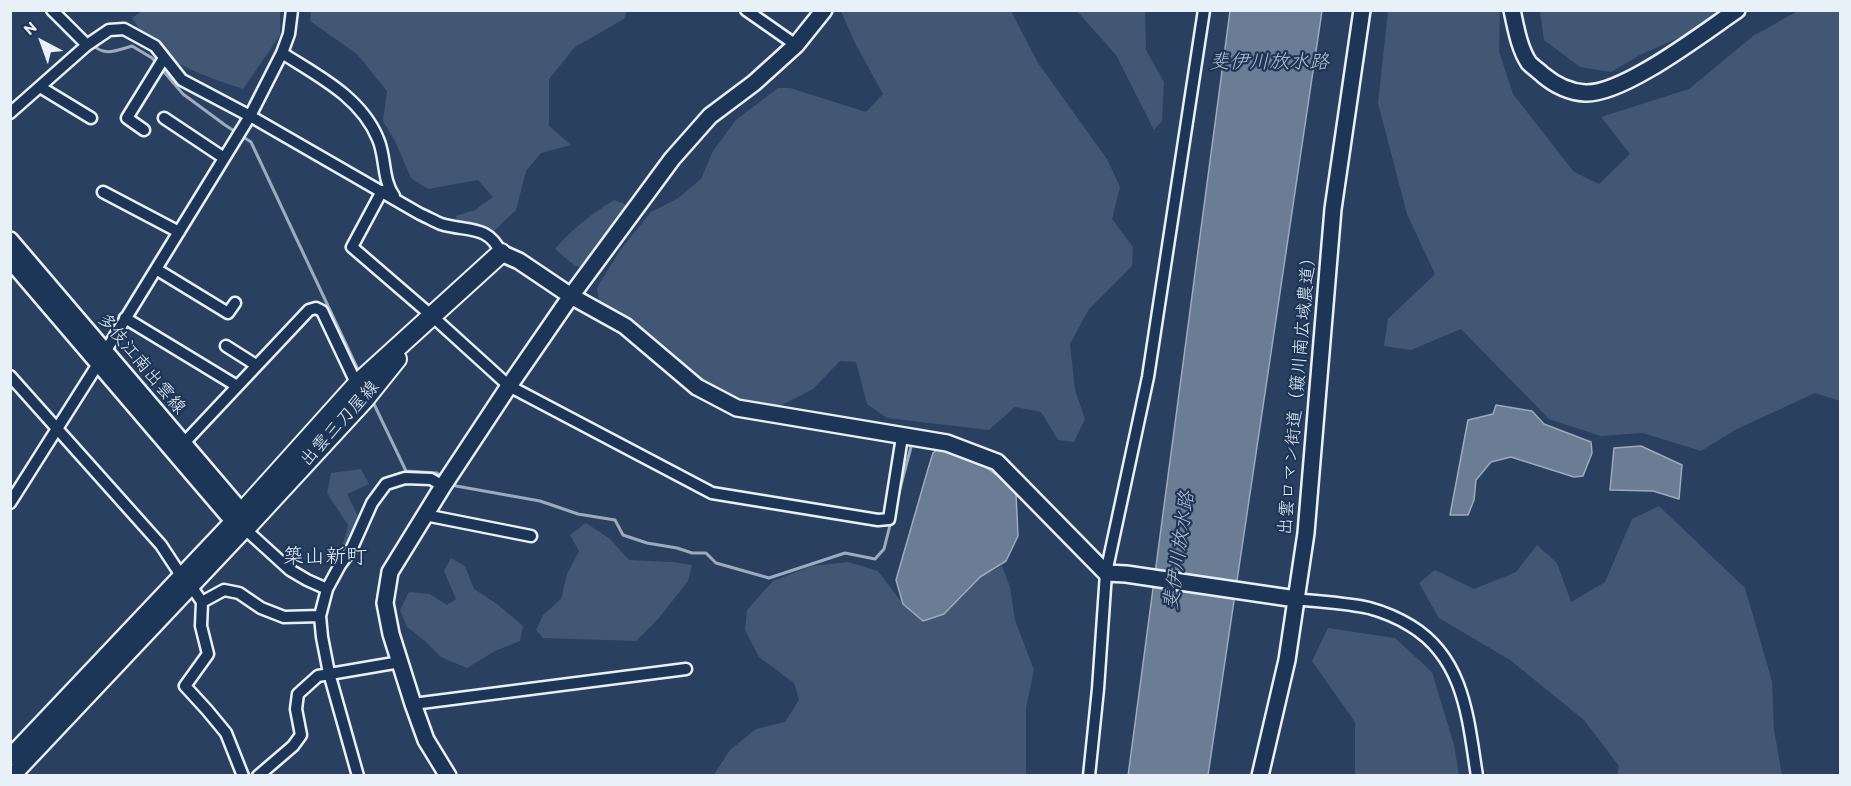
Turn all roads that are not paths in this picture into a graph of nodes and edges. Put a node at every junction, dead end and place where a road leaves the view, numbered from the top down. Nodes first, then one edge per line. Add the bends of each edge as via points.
1 (52, 10) edge
2 (292, 10) edge
3 (746, 10) edge
4 (824, 10) edge
5 (1204, 10) edge
6 (1362, 10) edge
7 (1512, 10) edge
8 (1737, 10) edge
9 (87, 45) junction
10 (796, 45) junction
11 (282, 53) junction
12 (165, 58) junction
13 (40, 87) junction
14 (10, 113) edge
15 (250, 116) junction
16 (91, 118) dead end
17 (164, 118) dead end
18 (144, 130) dead end
19 (224, 158) junction
20 (382, 191) junction
21 (103, 192) dead end
22 (396, 199) junction
23 (178, 232) junction
24 (10, 240) edge
25 (501, 253) junction
26 (10, 260) edge
27 (156, 268) junction
28 (571, 296) junction
29 (235, 303) dead end
30 (432, 316) junction
31 (126, 318) junction
32 (226, 346) dead end
33 (101, 358) junction
34 (256, 365) junction
35 (10, 376) edge
36 (237, 386) junction
37 (509, 386) junction
38 (361, 391) junction
39 (57, 428) junction
40 (903, 436) junction
41 (183, 444) junction
42 (443, 486) junction
43 (10, 502) edge
44 (425, 515) junction
45 (240, 521) junction
46 (531, 536) dead end
47 (1106, 573) junction
48 (187, 581) junction
49 (327, 589) junction
50 (1296, 599) junction
51 (202, 602) junction
52 (321, 616) junction
53 (400, 662) junction
54 (686, 669) dead end
55 (329, 673) junction
56 (412, 704) junction
57 (10, 757) edge
58 (354, 774) edge
59 (12, 776) edge
60 (243, 776) edge
61 (258, 776) edge
62 (448, 776) edge
63 (1089, 776) edge
64 (1260, 776) edge
65 (1477, 776) edge

1 - 9 street
2 - 11 street
3 - 10 street
4 - 10 street
5 - 47 street via 1148,377
6 - 50 street, 出雲ロマン街道（簸川南広域農道） via 1333,209 1306,533
7 - 8 street via 1530,64 1567,90 1586,93 1607,90 1640,75
9 - 12 street via 109,30 124,29 154,46
9 - 13 street
10 - 28 street via 710,116 672,159
11 - 15 street
11 - 22 street via 349,97 372,126 380,140 388,188
12 - 15 street via 182,80
12 - 18 street via 127,118
13 - 14 street
13 - 16 street
15 - 19 street
15 - 20 street
17 - 19 street
19 - 23 street
20 - 22 street
20 - 30 street via 352,247
21 - 23 street
22 - 25 street via 442,224 485,232
23 - 27 street
24 - 33 street, 多伎江南出雲線
25 - 28 street
25 - 30 main road, 出雲三刀屋線
26 - 33 street, 多伎江南出雲線
27 - 29 street via 228,313
27 - 31 street
28 - 37 street
28 - 40 street via 625,326 697,387 737,408
30 - 37 street
30 - 38 main road, 出雲三刀屋線
31 - 33 street
31 - 36 street
32 - 34 street
33 - 39 street
33 - 41 street, 多伎江南出雲線
33 - 45 street, 多伎江南出雲線
34 - 36 street
34 - 38 street via 309,310 316,308 322,311
35 - 39 street
36 - 41 street
37 - 40 street via 712,493 878,520 889,519
37 - 42 street
38 - 45 main road, 出雲三刀屋線
39 - 43 street
39 - 48 street
40 - 47 street via 947,443 997,462
41 - 45 street, 多伎江南出雲線
42 - 44 street
42 - 49 street via 431,479 405,478 386,484
44 - 46 street
44 - 53 street via 390,572 386,603
45 - 48 street
45 - 49 street via 290,570
47 - 50 street
47 - 63 street
48 - 51 street
48 - 57 street
48 - 59 street
49 - 52 street
50 - 64 street, 出雲ロマン街道（簸川南広域農道） via 1287,660
50 - 65 street via 1369,608 1423,633 1442,653 1466,705
51 - 52 street via 224,591 239,593 261,609 284,617
51 - 60 street via 201,626 208,654 185,686 226,733
52 - 55 street
53 - 55 street
53 - 56 street
54 - 56 street
55 - 58 street
55 - 61 street via 318,676 298,694 296,709 301,735
56 - 62 street via 426,740

